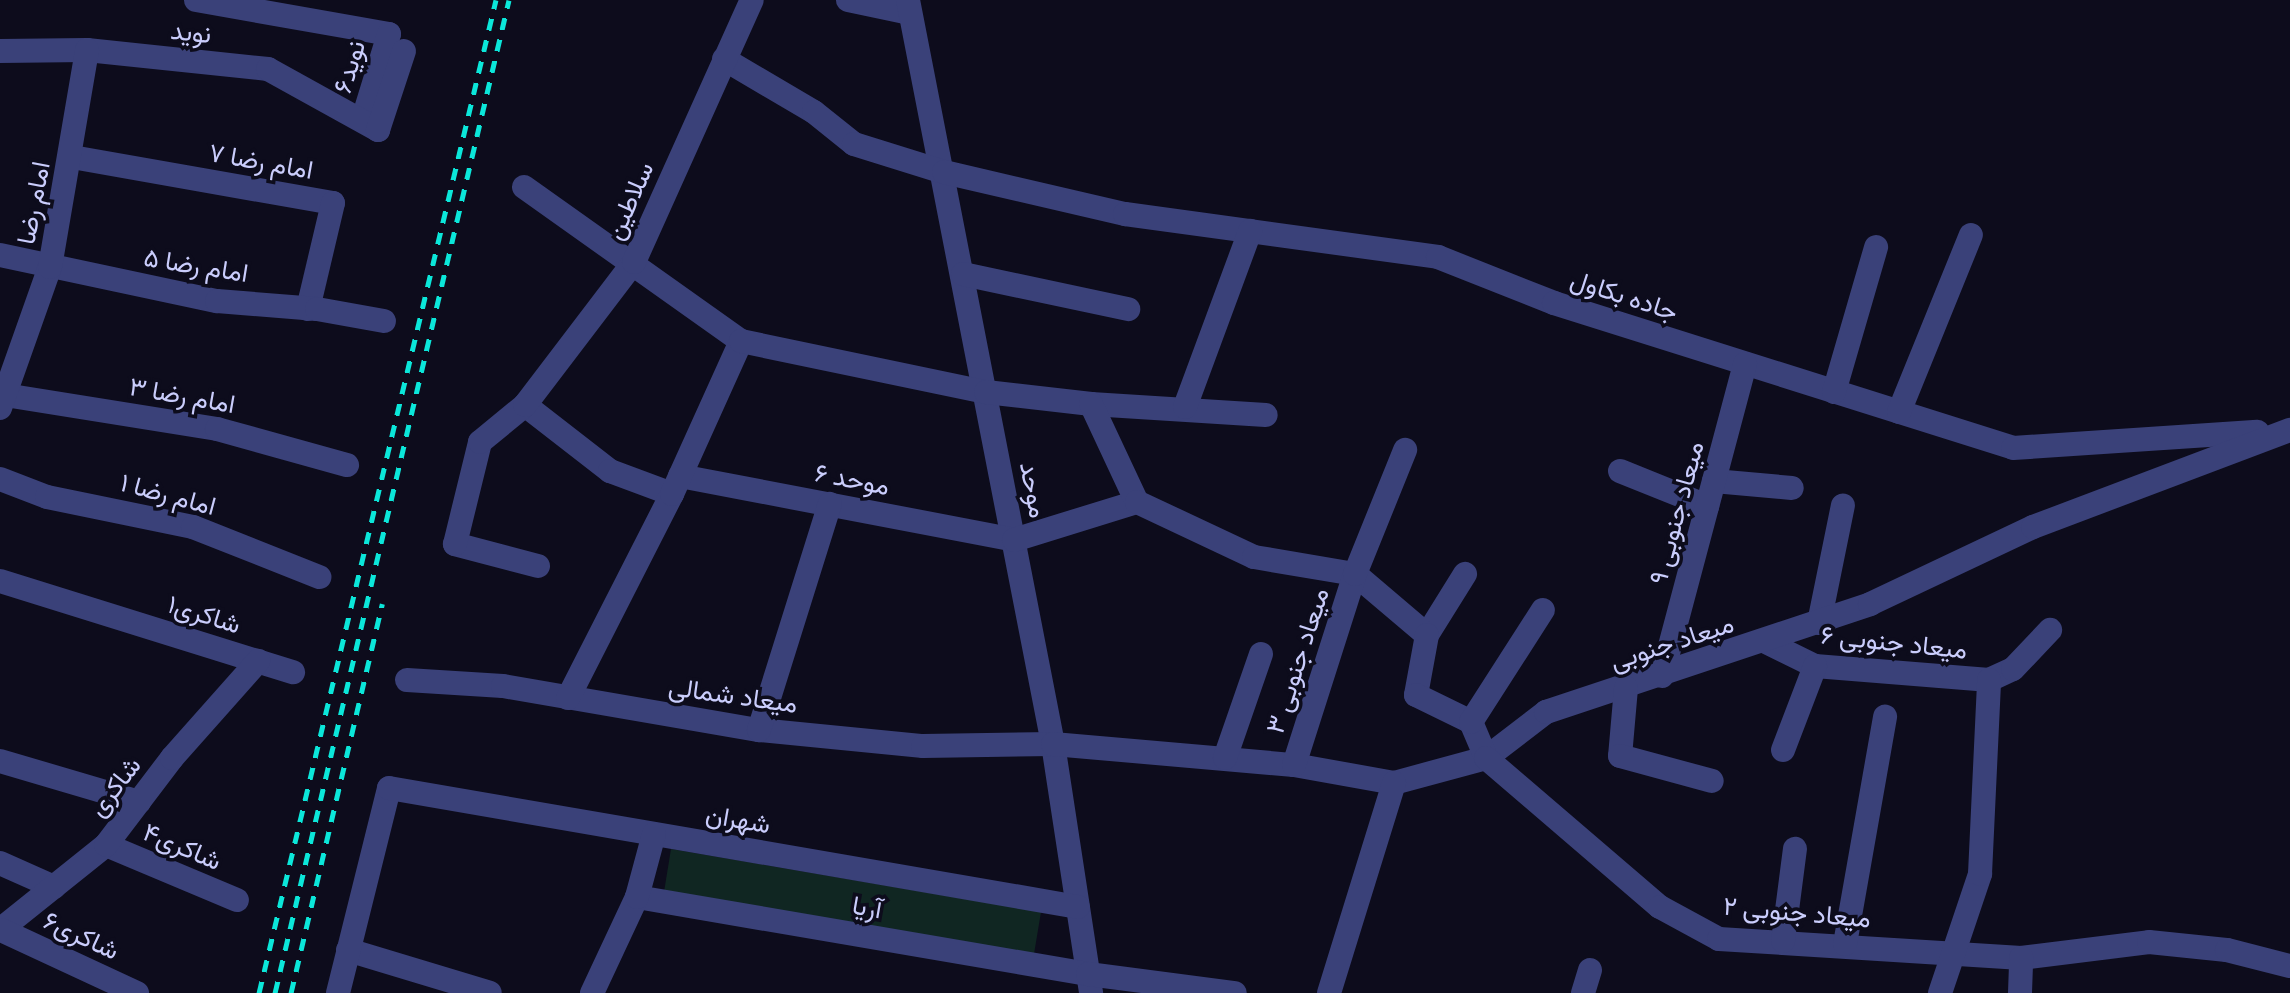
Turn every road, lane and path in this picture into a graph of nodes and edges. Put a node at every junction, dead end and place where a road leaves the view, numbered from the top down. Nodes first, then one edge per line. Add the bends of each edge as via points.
1 (196, 0) edge
2 (752, 0) edge
3 (848, 0) edge
4 (250, 3) edge
5 (909, 6) edge
6 (318, 10) edge
7 (87, 50) junction
8 (0, 51) edge
9 (404, 51) dead end
10 (724, 59) junction
11 (363, 119) junction
12 (72, 157) junction
13 (944, 172) junction
14 (524, 187) dead end
15 (1250, 231) junction
16 (1971, 235) dead end
17 (1876, 247) dead end
18 (0, 255) edge
19 (634, 262) junction
20 (50, 267) junction
21 (963, 274) junction
22 (308, 309) junction
23 (1128, 309) dead end
24 (384, 321) dead end
25 (741, 341) junction
26 (1745, 364) junction
27 (986, 392) junction
28 (1834, 392) junction
29 (2, 402) edge
30 (1091, 404) junction
31 (525, 405) junction
32 (1185, 407) junction
33 (1899, 412) junction
34 (1266, 415) dead end
35 (2289, 430) edge
36 (1405, 450) dead end
37 (347, 465) dead end
38 (1620, 471) dead end
39 (0, 479) edge
40 (1714, 481) junction
41 (676, 485) junction
42 (1792, 488) dead end
43 (1137, 502) junction
44 (830, 504) junction
45 (1843, 505) dead end
46 (1707, 506) junction
47 (1014, 540) junction
48 (538, 566) dead end
49 (1355, 574) junction
50 (1465, 574) dead end
51 (319, 577) dead end
52 (0, 581) edge
53 (1543, 610) dead end
54 (1819, 623) junction
55 (2050, 630) dead end
56 (1427, 635) junction
57 (1766, 642) junction
58 (1261, 654) dead end
59 (258, 661) junction
60 (1815, 666) junction
61 (293, 672) dead end
62 (1662, 676) junction
63 (407, 680) dead end
64 (1989, 680) junction
65 (1626, 688) junction
66 (568, 698) junction
67 (1885, 716) dead end
68 (1471, 722) junction
69 (759, 730) junction
70 (1053, 744) junction
71 (1783, 750) dead end
72 (1225, 758) junction
73 (1486, 758) junction
74 (0, 761) edge
75 (1294, 765) junction
76 (1712, 781) dead end
77 (1394, 783) junction
78 (139, 802) junction
79 (654, 834) junction
80 (106, 845) junction
81 (1795, 849) dead end
82 (0, 863) edge
83 (54, 887) junction
84 (637, 897) junction
85 (237, 900) dead end
86 (1078, 907) junction
87 (0, 930) edge
88 (1783, 941) junction
89 (1845, 944) junction
90 (348, 950) junction
91 (1949, 956) junction
92 (2021, 958) junction
93 (2290, 966) edge
94 (1090, 983) edge
95 (137, 993) edge
96 (338, 993) edge
97 (490, 993) edge
98 (592, 993) edge
99 (1235, 993) edge
100 (1329, 993) edge
101 (1940, 993) edge
102 (2020, 993) edge

1 - 4 street, نوید۶
2 - 10 street, سلاطین
3 - 5 street
4 - 6 street, نوید۶
5 - 13 street, موحد
6 - 11 street, نوید۶ via 389,34
7 - 8 street, نوید
7 - 11 street, نوید via 268,69
7 - 12 street, امام رضا
9 - 11 street via 378,130
10 - 13 street, جاده بکاول via 814,112 854,144
10 - 19 street, سلاطین
12 - 20 street, امام رضا
12 - 22 street, امام رضا ۷ via 333,203
13 - 15 street, جاده بکاول via 1125,214
13 - 21 street, موحد
14 - 19 street
15 - 26 street, جاده بکاول via 1438,257 1554,303
15 - 32 street
16 - 33 street
17 - 28 street
18 - 20 street, امام رضا ۵
19 - 25 street
19 - 31 street, سلاطین
20 - 22 street, امام رضا ۵ via 217,301
20 - 29 street, امام رضا
21 - 23 street
21 - 27 street, موحد
22 - 24 street, امام رضا ۵
25 - 27 street
25 - 41 street
26 - 28 street, جاده بکاول
26 - 40 street, میعاد جنوبی ۹
27 - 30 street
27 - 47 street, موحد
28 - 33 street, جاده بکاول
29 - 37 street, امام رضا ۳ via 217,429
30 - 32 street
30 - 43 street
31 - 41 street, موحد ۶ via 610,471
31 - 48 street, سلاطین via 480,442 455,544
32 - 34 street
33 - 35 street, جاده بکاول via 2013,448
35 - 54 street, میعاد جنوبی via 2033,527
36 - 49 street, میعاد جنوبی ۳
38 - 46 street
39 - 51 street, امام رضا ۱ via 47,497 193,527
40 - 42 street
40 - 46 street, میعاد جنوبی ۹
41 - 44 street, موحد ۶
41 - 66 street
43 - 47 street
43 - 49 street via 1254,557
44 - 47 street, موحد ۶
44 - 69 street
45 - 54 street
46 - 62 street, میعاد جنوبی ۹
47 - 70 street, موحد
49 - 56 street
49 - 75 street, میعاد جنوبی ۳
50 - 56 street
52 - 59 street, شاکری۱
53 - 68 street
54 - 57 street, میعاد جنوبی
55 - 64 street, میعاد جنوبی ۶ via 2013,669
56 - 68 street via 1416,695
57 - 60 street, میعاد جنوبی ۶
57 - 62 street, میعاد جنوبی
58 - 72 street
59 - 61 street, شاکری۱
59 - 78 street, شاکری
60 - 64 street, میعاد جنوبی ۶
60 - 71 street
62 - 65 street, میعاد جنوبی
63 - 66 street, میعاد شمالی via 453,679
64 - 91 street via 1980,874
65 - 73 street, میعاد جنوبی via 1546,712
65 - 76 street via 1620,756
66 - 69 street, میعاد شمالی
67 - 89 street
68 - 73 street
69 - 70 street, میعاد شمالی via 923,746
70 - 72 street, میعاد جنوبی
70 - 86 street, موحد
72 - 75 street, میعاد جنوبی
73 - 77 street, میعاد جنوبی
73 - 88 street, میعاد جنوبی ۲ via 1660,907 1719,939
74 - 78 street
75 - 77 street, میعاد جنوبی
77 - 100 street
78 - 80 street, شاکری
79 - 84 street
79 - 86 street, شهران
79 - 90 street, شهران via 389,788
80 - 83 street, شاکری
80 - 85 street, شاکری۴
81 - 88 street
82 - 83 street
83 - 87 street, شاکری
84 - 94 street, آریا
84 - 98 street
86 - 94 street, موحد
87 - 95 street, شاکری۶
88 - 89 street, میعاد جنوبی ۲
89 - 91 street, میعاد جنوبی ۲
90 - 96 street
90 - 97 street
91 - 92 street, میعاد جنوبی ۲
91 - 101 street
92 - 93 street, میعاد جنوبی ۲ via 2149,942 2227,950
92 - 102 street
94 - 99 street, آریا

